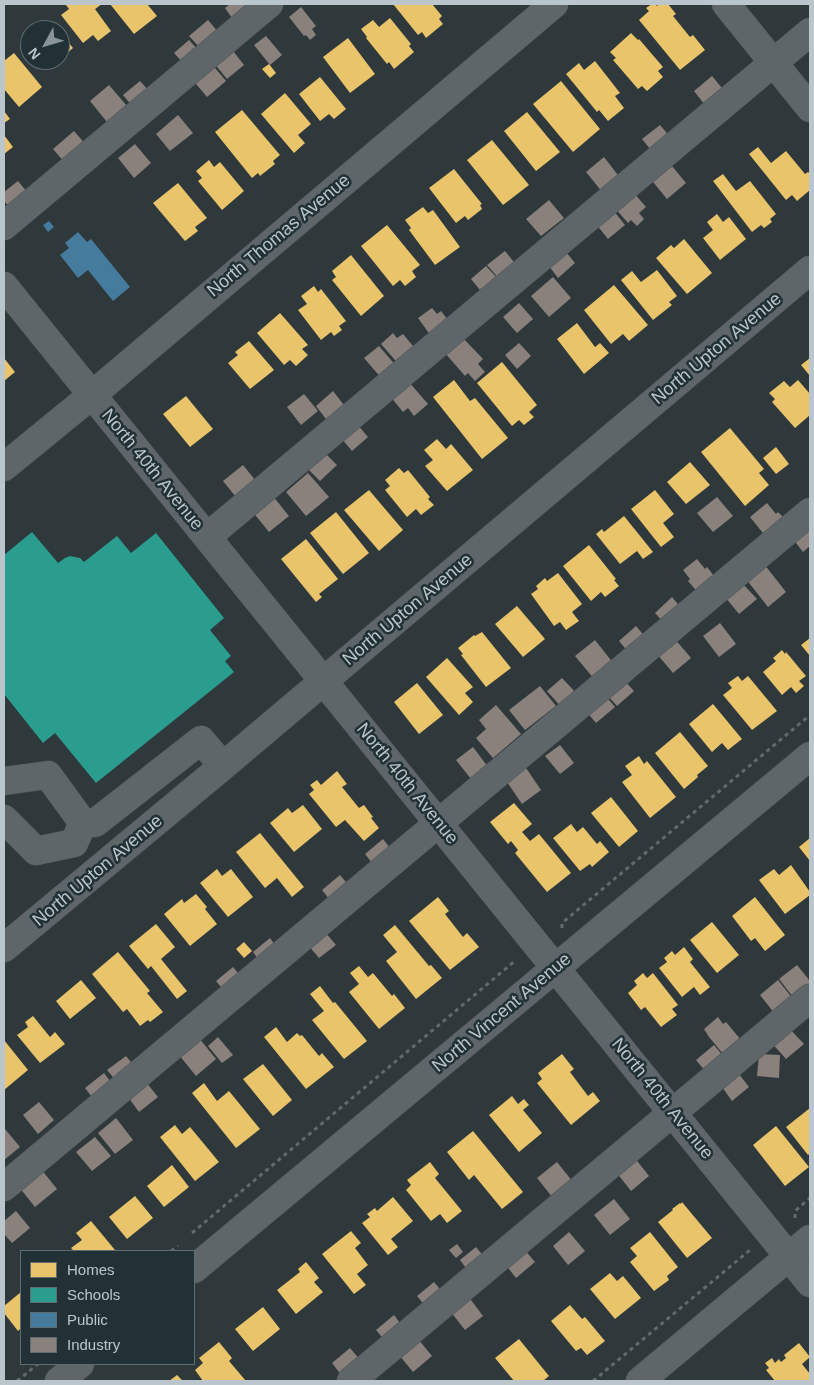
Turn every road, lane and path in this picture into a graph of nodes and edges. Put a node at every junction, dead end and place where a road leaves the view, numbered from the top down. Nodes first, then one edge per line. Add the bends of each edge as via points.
1 (269, 4) edge
2 (554, 4) edge
3 (726, 4) edge
4 (810, 32) edge
5 (773, 63) junction
6 (810, 108) edge
7 (4, 226) edge
8 (810, 270) edge
9 (4, 286) edge
10 (92, 395) junction
11 (4, 467) edge
12 (810, 512) edge
13 (207, 537) junction
14 (324, 681) junction
15 (810, 715) edge
16 (810, 756) edge
17 (223, 766) junction
18 (4, 781) edge
19 (4, 819) edge
20 (439, 823) junction
21 (78, 833) junction
22 (97, 872) junction
23 (562, 930) dead end
24 (4, 948) edge
25 (524, 959) dead end
26 (556, 968) junction
27 (810, 998) edge
28 (673, 1113) junction
29 (4, 1187) edge
30 (810, 1198) edge
31 (802, 1229) edge
32 (186, 1239) dead end
33 (179, 1245) dead end
34 (172, 1250) edge
35 (755, 1250) dead end
36 (789, 1257) junction
37 (195, 1268) edge
38 (810, 1283) edge
39 (37, 1365) edge
40 (79, 1365) edge
41 (17, 1381) edge
42 (59, 1381) edge
43 (351, 1381) edge
44 (593, 1381) edge
45 (640, 1381) edge

1 - 7 street
2 - 10 street, North Thomas Avenue
3 - 5 street
4 - 5 street
5 - 6 street
5 - 13 street
8 - 14 street, North Upton Avenue
9 - 10 street, North 40th Avenue
10 - 11 street, North Thomas Avenue
10 - 13 street, North 40th Avenue
12 - 20 street
13 - 14 street, North 40th Avenue
14 - 17 street, North Upton Avenue
14 - 20 street, North 40th Avenue
15 - 23 path via 562,923
16 - 26 street, North Vincent Avenue
17 - 21 street via 200,740
17 - 22 street, North Upton Avenue
18 - 21 street via 48,775
19 - 21 street via 36,851
20 - 26 street, North 40th Avenue
20 - 29 street
21 - 22 street
22 - 24 street, North Upton Avenue
25 - 32 path via 517,960
26 - 28 street, North 40th Avenue
26 - 37 street, North Vincent Avenue
27 - 28 street
28 - 36 street, North 40th Avenue
28 - 43 street
30 - 31 path via 795,1210
31 - 36 street
33 - 34 path
35 - 44 path via 752,1249
36 - 38 street, North 40th Avenue
36 - 45 street
39 - 41 path
40 - 42 street

